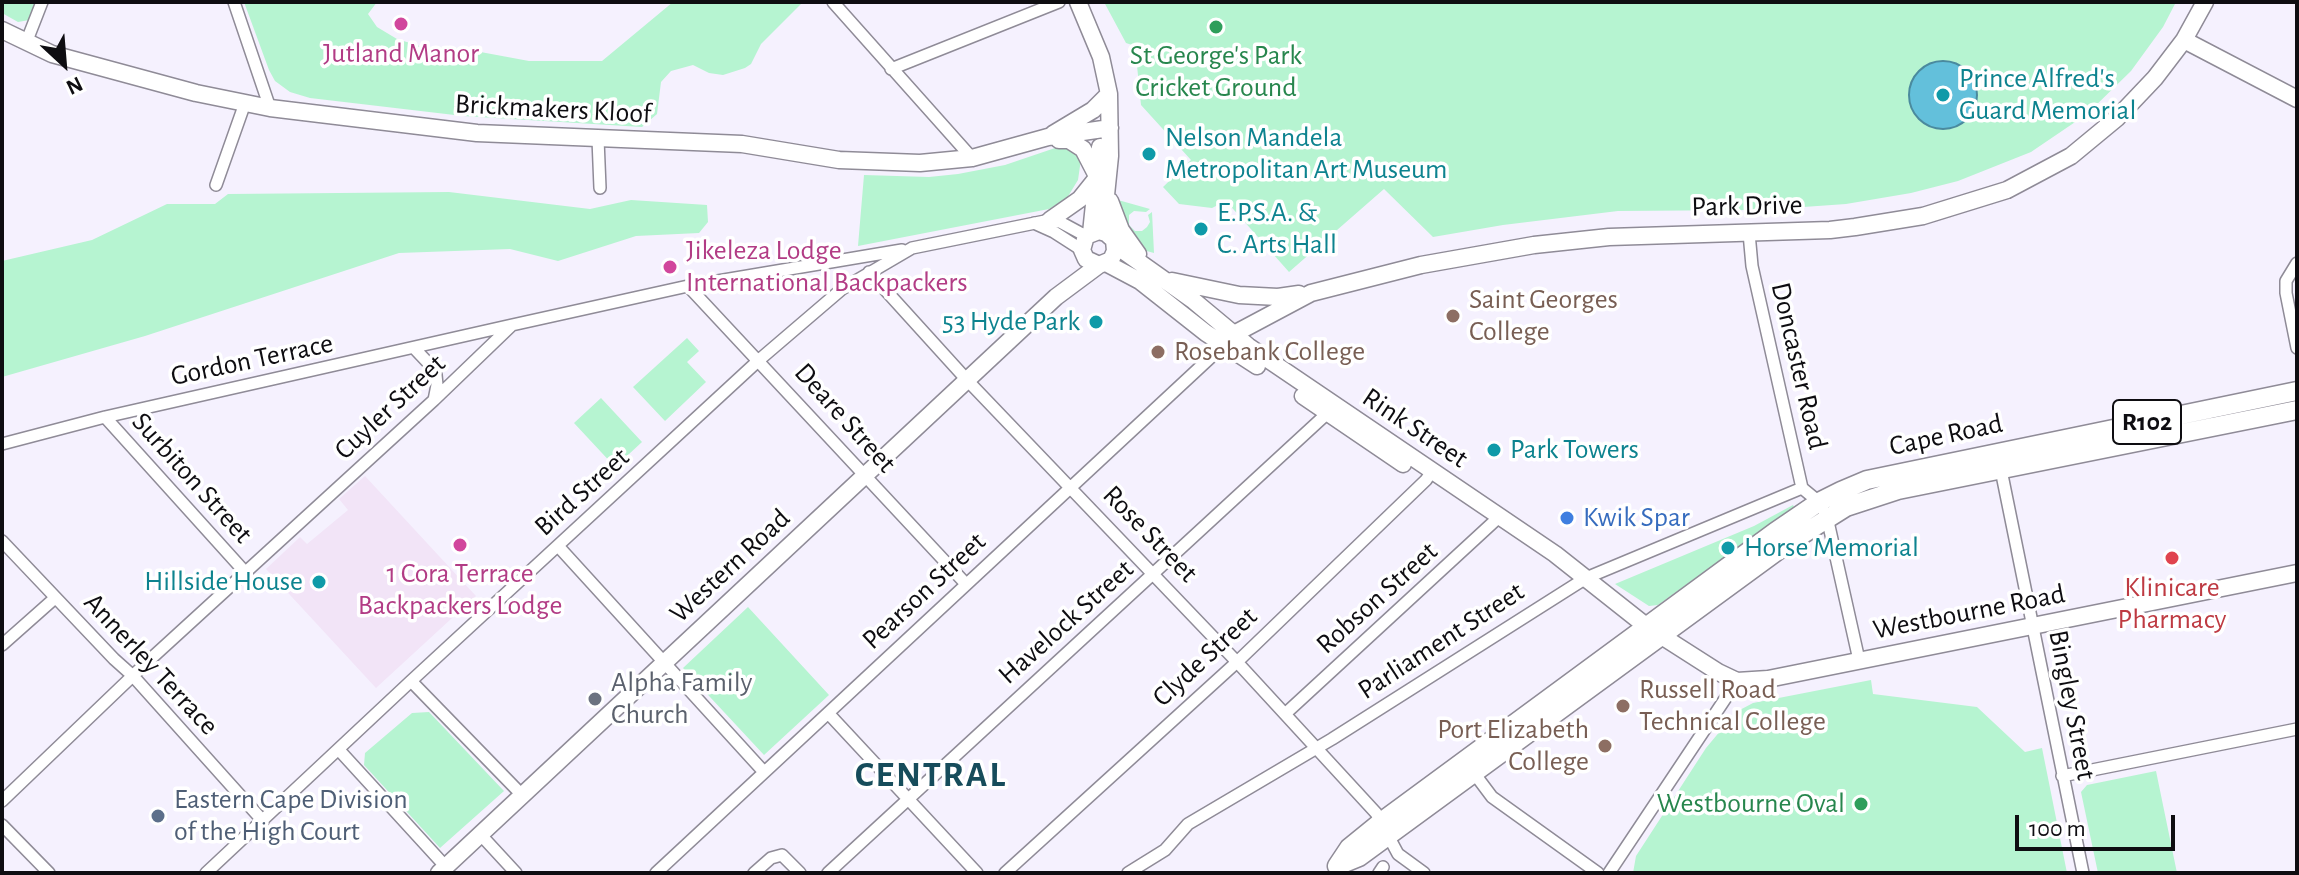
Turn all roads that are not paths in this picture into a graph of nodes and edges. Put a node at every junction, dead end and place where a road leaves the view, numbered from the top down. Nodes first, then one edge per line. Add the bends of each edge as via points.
1 (42, 2) edge
2 (234, 2) edge
3 (833, 2) edge
4 (1059, 2) edge
5 (1078, 2) edge
6 (2205, 2) edge
7 (2, 30) edge
8 (2184, 40) junction
9 (26, 43) junction
10 (891, 69) junction
11 (1109, 94) junction
12 (2297, 99) edge
13 (245, 103) junction
14 (270, 108) junction
15 (1106, 124) junction
16 (1048, 137) junction
17 (598, 139) junction
18 (1030, 142) junction
19 (972, 158) junction
20 (1100, 181) junction
21 (216, 185) dead end
22 (600, 188) dead end
23 (1042, 222) junction
24 (1749, 233) junction
25 (912, 248) junction
26 (1096, 248) junction
27 (2297, 263) edge
28 (869, 272) junction
29 (1161, 276) junction
30 (1140, 281) junction
31 (1078, 282) junction
32 (688, 286) junction
33 (1311, 293) junction
34 (1056, 297) junction
35 (512, 325) junction
36 (1230, 339) junction
37 (2297, 348) edge
38 (415, 349) junction
39 (759, 360) junction
40 (967, 380) junction
41 (2297, 391) edge
42 (434, 400) junction
43 (1332, 410) junction
44 (2297, 410) edge
45 (105, 417) junction
46 (2, 444) edge
47 (1999, 461) junction
48 (1429, 475) junction
49 (865, 476) junction
50 (1072, 487) junction
51 (1802, 488) junction
52 (1823, 510) junction
53 (1496, 521) junction
54 (2, 541) edge
55 (558, 546) junction
56 (244, 571) junction
57 (2297, 573) edge
58 (1154, 574) junction
59 (1586, 578) junction
60 (966, 584) junction
61 (55, 598) junction
62 (2031, 626) junction
63 (1654, 631) junction
64 (2, 645) edge
65 (1859, 660) junction
66 (1237, 662) junction
67 (663, 664) junction
68 (133, 676) junction
69 (411, 681) junction
70 (1737, 681) junction
71 (828, 713) junction
72 (1285, 714) junction
73 (2297, 729) edge
74 (1315, 748) junction
75 (339, 750) junction
76 (764, 772) junction
77 (1474, 773) junction
78 (2062, 776) junction
79 (522, 795) junction
80 (909, 797) junction
81 (2, 801) edge
82 (263, 821) junction
83 (2, 825) edge
84 (1385, 829) junction
85 (480, 834) junction
86 (442, 870) edge
87 (1332, 870) edge
88 (49, 873) edge
89 (206, 873) edge
90 (516, 873) edge
91 (656, 873) edge
92 (754, 873) edge
93 (800, 873) edge
94 (828, 873) edge
95 (977, 873) edge
96 (1005, 873) edge
97 (1128, 873) edge
98 (1424, 873) edge
99 (1598, 873) edge
100 (1609, 873) edge
101 (2083, 873) edge

1 - 9 street
2 - 14 street
3 - 10 street
4 - 10 street
5 - 11 street via 1101,57
6 - 8 street, Park Drive
7 - 9 street, Brickmakers Kloof
8 - 12 street
8 - 24 street, Park Drive via 2117,118 2071,156 2027,182 1962,206 1888,223
9 - 13 street, Brickmakers Kloof via 87,64
10 - 19 street
11 - 15 street
11 - 16 street
13 - 14 street, Brickmakers Kloof
13 - 21 street
14 - 17 street, Brickmakers Kloof via 477,133
15 - 16 street, Brickmakers Kloof
15 - 20 street
16 - 18 street, Brickmakers Kloof
17 - 19 street, Brickmakers Kloof via 742,144 890,163
17 - 22 street
18 - 19 street, Brickmakers Kloof
18 - 20 street via 1076,143
20 - 23 street
20 - 26 street
20 - 29 street via 1129,243
23 - 25 street, Bird Street
23 - 26 street via 1060,222
24 - 33 street, Park Drive via 1534,245 1421,265
24 - 51 street, Doncaster Road
25 - 28 street, Bird Street
25 - 32 street
26 - 29 street, Rink Street
26 - 30 street, Rink Street
26 - 31 street, Western Road
26 - 34 street, Western Road
27 - 37 street via 2286,281
28 - 39 street, Bird Street
28 - 40 street, Rose Street
29 - 33 street via 1239,295
29 - 36 street, Rink Street
30 - 31 street via 1105,276
30 - 36 street, Rink Street via 1206,333
31 - 34 street, Western Road
32 - 35 street
32 - 39 street, Deare Street
33 - 36 street, Park Drive
34 - 40 street, Western Road
35 - 38 street, Gordon Terrace
35 - 42 street, Cuyler Street
36 - 43 street, Rink Street
36 - 50 street, Pearson Street
38 - 42 street via 436,375
38 - 45 street, Gordon Terrace
39 - 49 street, Deare Street
39 - 55 street, Bird Street
40 - 49 street, Western Road
40 - 50 street, Rose Street
41 - 47 main road, Cape Road / R102
42 - 56 street, Cuyler Street
43 - 48 street, Rink Street
43 - 58 street, Havelock Street
44 - 47 main road, Cape Road / R102
45 - 46 street, Gordon Terrace
45 - 56 street, Surbiton Street
47 - 52 main road, Cape Road / R102 via 1867,480
47 - 62 street, Bingley Street
48 - 53 street, Rink Street
48 - 66 street, Clyde Street
49 - 60 street, Deare Street
49 - 67 street, Western Road
50 - 58 street, Rose Street
50 - 60 street, Pearson Street
51 - 52 street, Doncaster Road
51 - 59 street, Parliament Street
52 - 63 main road, Cape Road / R102
52 - 65 street
53 - 59 street, Rink Street
53 - 72 street, Robson Street
54 - 61 street, Annerley Terrace
55 - 67 street
55 - 69 street, Bird Street
56 - 68 street, Cuyler Street
57 - 62 street, Westbourne Road
58 - 66 street, Rose Street
58 - 80 street, Havelock Street
59 - 63 street, Rink Street
59 - 74 street, Parliament Street
60 - 71 street, Pearson Street
61 - 64 street
61 - 68 street, Annerley Terrace
62 - 65 street, Westbourne Road
62 - 78 street, Bingley Street
63 - 70 street
63 - 77 main road, R102
63 - 84 main road, R102
65 - 70 street, Westbourne Road
66 - 72 street, Rose Street
66 - 96 street, Clyde Street
67 - 76 street
67 - 79 street, Western Road
68 - 81 street, Cuyler Street
68 - 82 street, Annerley Terrace
69 - 75 street, Bird Street
69 - 79 street
70 - 100 street
71 - 76 street, Pearson Street
71 - 80 street
72 - 74 street, Rose Street
73 - 78 street
74 - 84 street, Rose Street
74 - 97 street, Parliament Street via 1188,824 1165,850
75 - 82 street, Bird Street
75 - 86 street
76 - 91 street, Pearson Street
77 - 84 main road, R102
77 - 99 street via 1492,797
78 - 101 street, Bingley Street
79 - 85 street, Western Road
80 - 94 street, Havelock Street
80 - 95 street
82 - 89 street, Bird Street
83 - 88 street
84 - 87 main road, R102 via 1359,857
84 - 98 street, Rose Street via 1400,857
85 - 86 street, Western Road
85 - 90 street
92 - 93 street via 782,855

